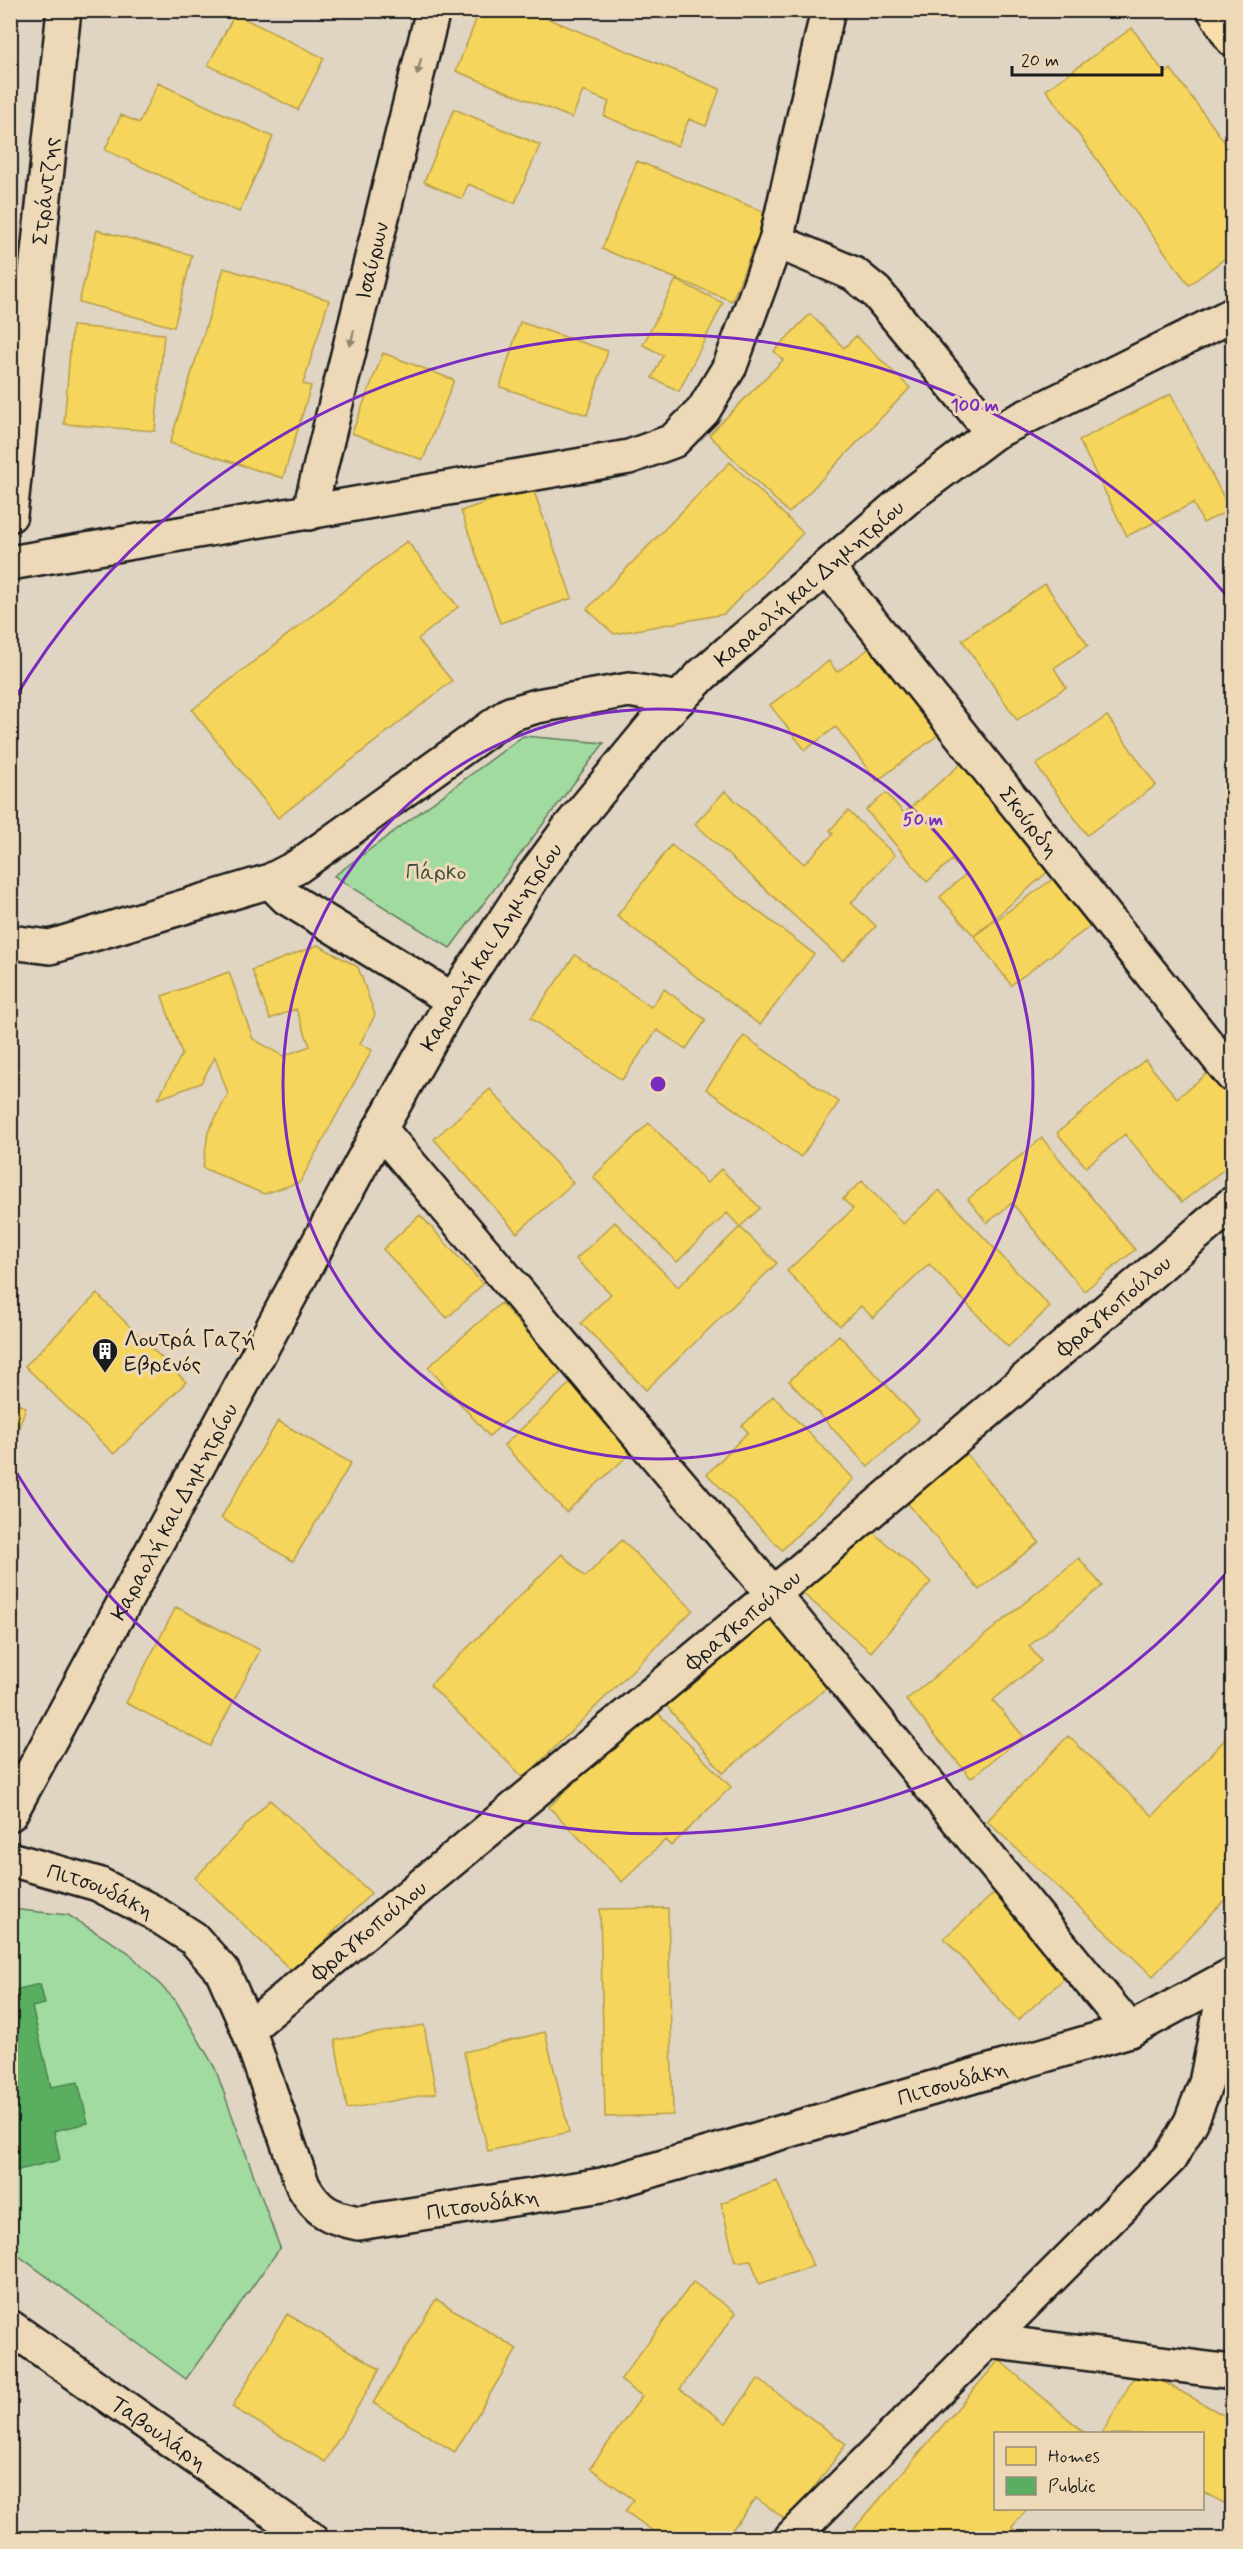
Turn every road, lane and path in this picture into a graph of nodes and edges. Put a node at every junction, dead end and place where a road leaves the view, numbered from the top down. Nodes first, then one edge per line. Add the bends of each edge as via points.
1 (64, 10) edge
2 (433, 10) edge
3 (828, 10) edge
4 (1214, 10) edge
5 (1233, 39) edge
6 (776, 241) junction
7 (1233, 315) edge
8 (993, 433) junction
9 (309, 513) junction
10 (10, 515) edge
11 (10, 563) edge
12 (828, 568) junction
13 (679, 699) junction
14 (270, 881) junction
15 (10, 942) edge
16 (453, 1000) junction
17 (1233, 1075) edge
18 (380, 1129) junction
19 (1233, 1204) edge
20 (773, 1594) junction
21 (10, 1814) edge
22 (10, 1859) edge
23 (1230, 1976) edge
24 (248, 2029) junction
25 (1130, 2030) junction
26 (10, 2327) edge
27 (988, 2340) junction
28 (1233, 2372) edge
29 (310, 2538) edge
30 (791, 2538) edge

1 - 10 street, Στράντζης
2 -> 9 street, Ισαύρων
3 - 6 street
4 - 5 highway
6 - 8 street via 854,274 876,292
6 - 9 street via 730,366 703,411 673,441 629,457
7 - 8 street, Καραολή και Δημητρίου
8 - 12 street, Καραολή και Δημητρίου via 908,497
9 - 11 street
12 - 13 street, Καραολή και Δημητρίου
12 - 17 street, Σκούρδη
13 - 14 street via 629,690 510,714 297,867
13 - 16 street, Καραολή και Δημητρίου via 563,836
14 - 15 street via 50,947
14 - 16 street via 287,898
16 - 18 street, Καραολή και Δημητρίου
18 - 20 street
18 - 21 street, Καραολή και Δημητρίου
19 - 20 street, Φραγκοπούλου
20 - 24 street, Φραγκοπούλου
20 - 25 street
22 - 24 street, Πιτσουδάκη via 98,1884 193,1938 223,1972
23 - 25 street, Πιτσουδάκη
23 - 27 street via 1206,2083 1191,2122 1170,2158
24 - 25 street, Πιτσουδάκη via 303,2186 322,2212 358,2223 602,2185
26 - 29 street, Ταβουλάρη
27 - 28 street
27 - 30 street

